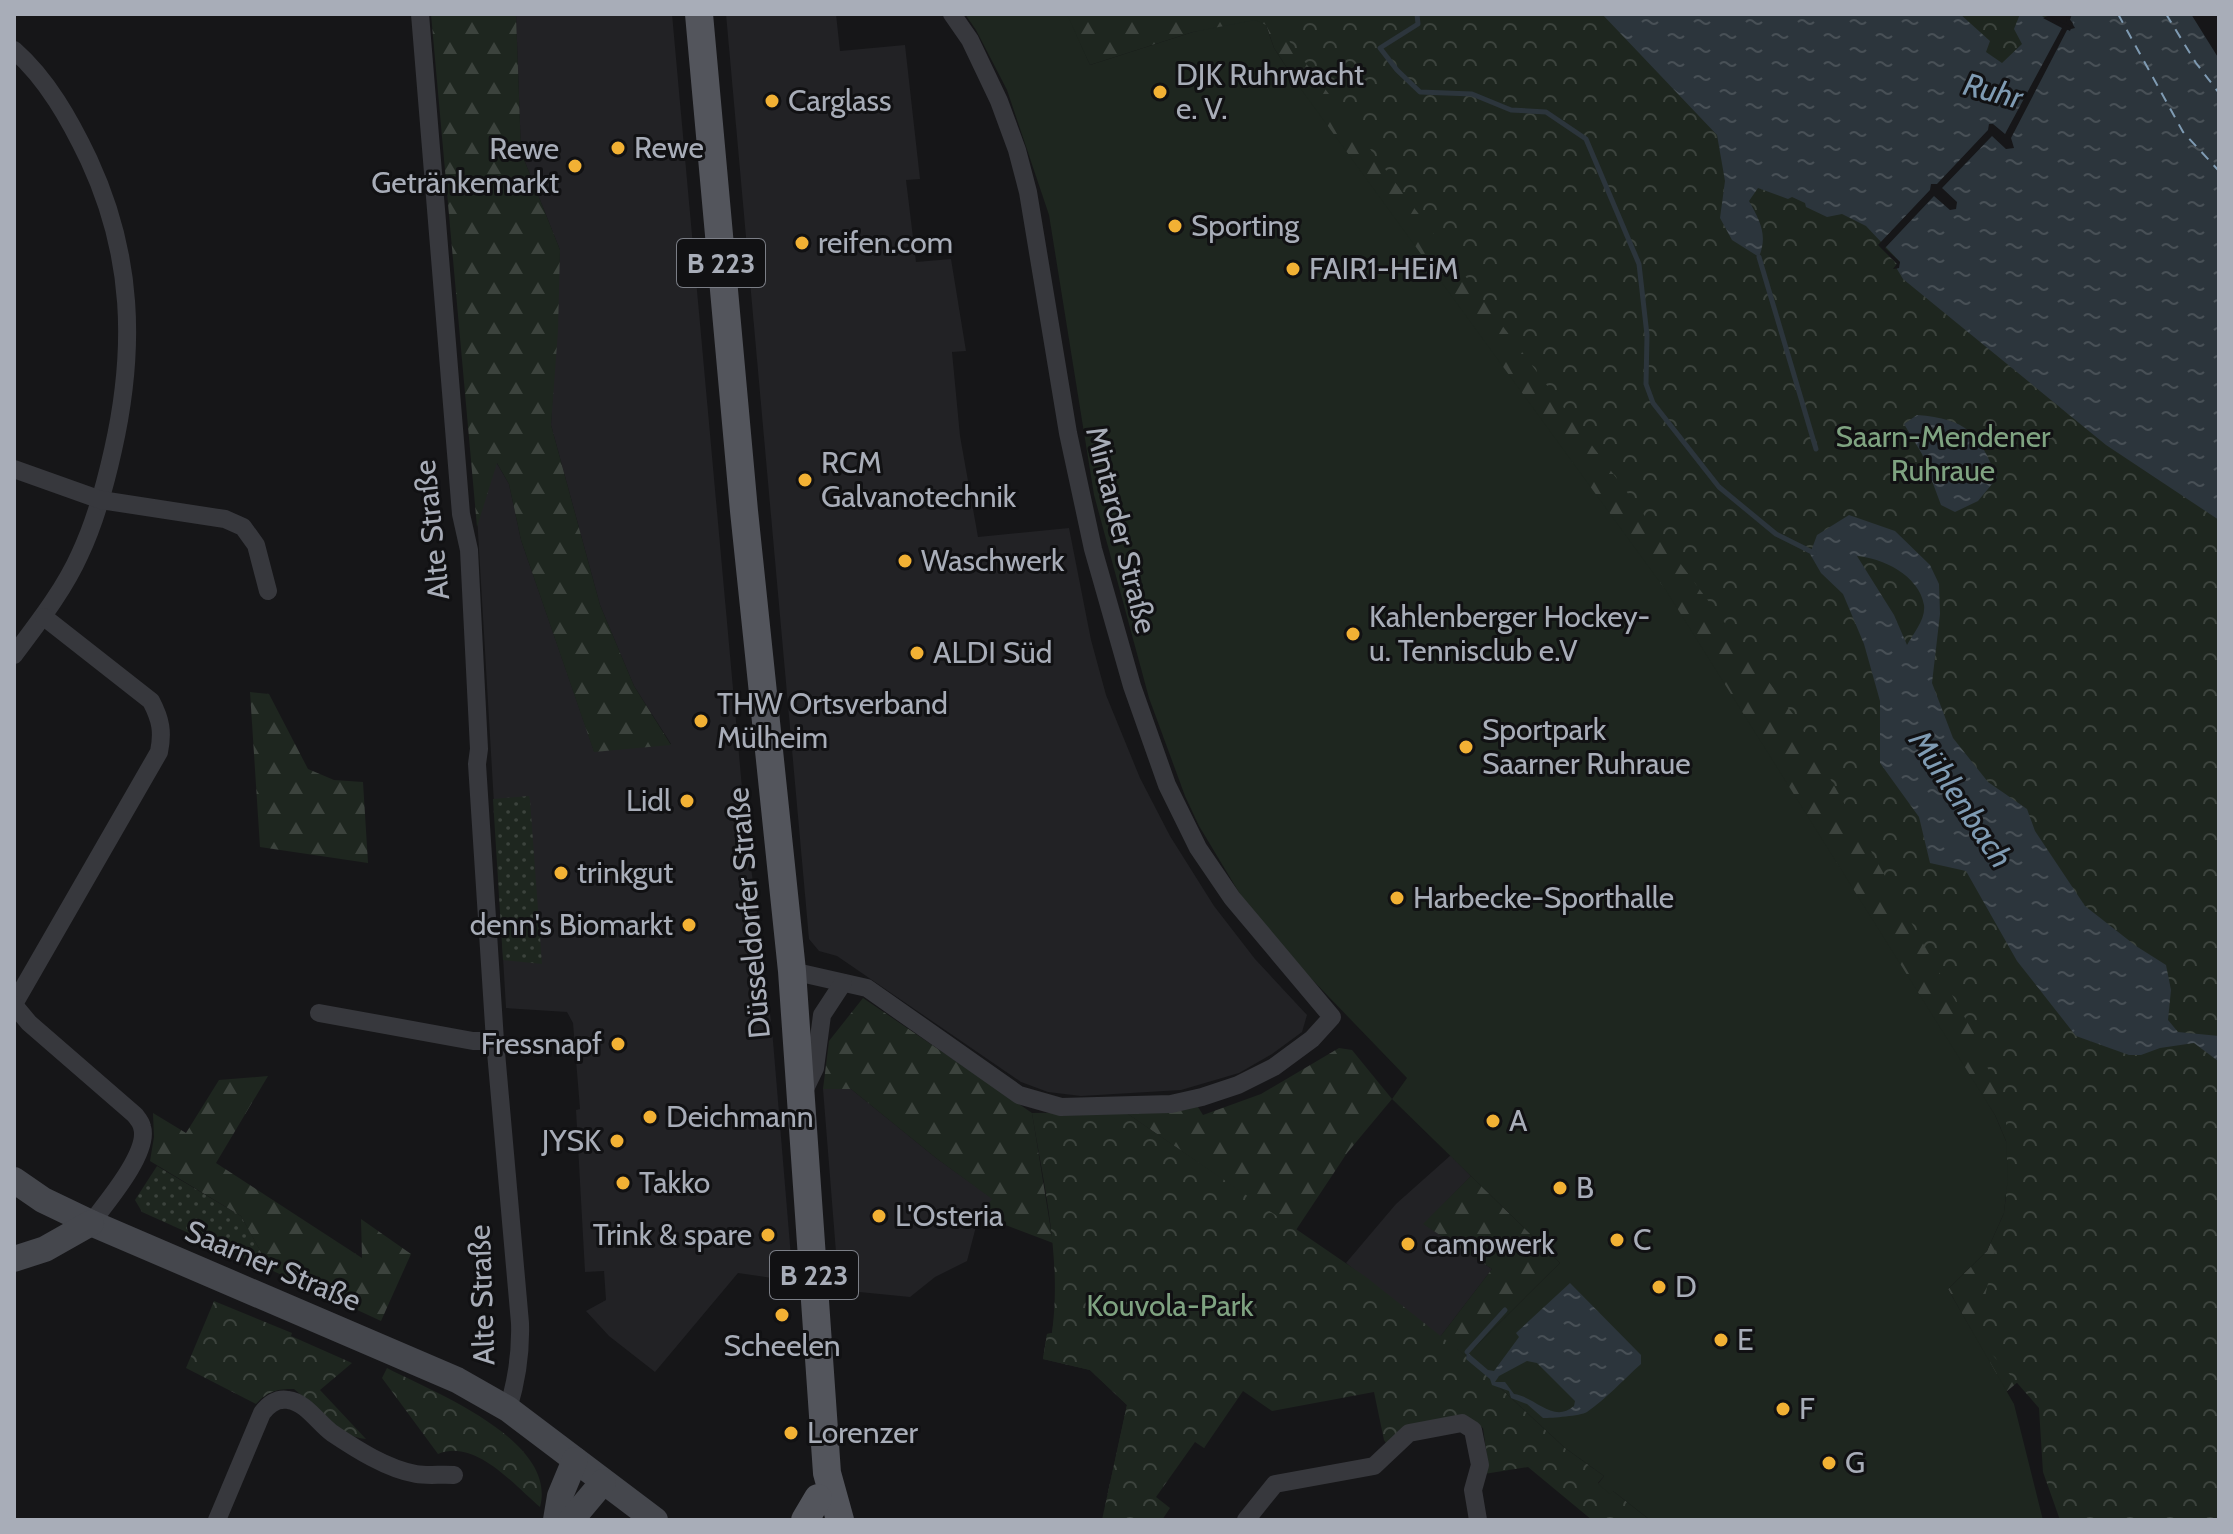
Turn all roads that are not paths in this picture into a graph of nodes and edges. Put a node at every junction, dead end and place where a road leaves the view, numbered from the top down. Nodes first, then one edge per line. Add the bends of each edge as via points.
1 (420, 14) edge
2 (699, 14) edge
3 (952, 14) edge
4 (14, 50) edge
5 (14, 469) edge
6 (101, 500) junction
7 (268, 591) dead end
8 (44, 617) junction
9 (14, 655) edge
10 (792, 971) junction
11 (843, 983) junction
12 (14, 1005) edge
13 (319, 1013) dead end
14 (495, 1041) junction
15 (800, 1100) junction
16 (14, 1180) edge
17 (91, 1223) junction
18 (14, 1259) edge
19 (508, 1409) junction
20 (575, 1460) junction
21 (454, 1475) dead end
22 (603, 1482) junction
23 (817, 1503) edge
24 (217, 1520) edge
25 (556, 1520) edge
26 (571, 1520) edge
27 (655, 1520) edge
28 (840, 1520) edge
29 (1246, 1520) edge
30 (1478, 1520) edge

1 - 14 street, Alte Straße via 461,514 469,550
2 - 10 main road, Düsseldorfer Straße / B 223
3 - 11 street, Mintarder Straße via 976,52 1017,150 1093,549 1167,785 1198,848 1232,898 1332,1017 1274,1067 1214,1093 1171,1104 1061,1107 1019,1095 867,988
4 - 6 street via 44,82 76,132 111,214 123,260 127,365
5 - 6 street
6 - 7 street via 225,519 243,527 256,545
6 - 8 street via 79,556
8 - 9 street
8 - 12 street via 151,701 163,735 159,752
10 - 11 street
10 - 15 main road, Düsseldorfer Straße / B 223
11 - 15 street via 822,1015 815,1068
12 - 17 street via 142,1127 141,1148
13 - 14 street
14 - 19 street, Alte Straße via 520,1323 521,1354
15 - 23 main road, Düsseldorfer Straße / B 223 via 820,1347
16 - 17 main road, Saarner Straße
17 - 18 main road via 45,1249
17 - 19 main road, Saarner Straße via 419,1363
19 - 20 main road, Alte Straße
20 - 22 main road, Alte Straße
20 - 25 main road
21 - 24 street via 417,1474 392,1466 331,1432 300,1404 280,1400 262,1413
22 - 26 main road
22 - 27 main road, Alte Straße
23 - 28 main road, Düsseldorfer Straße / B 223
29 - 30 street via 1275,1484 1374,1466 1409,1433 1462,1423 1473,1430 1480,1465 1473,1490

